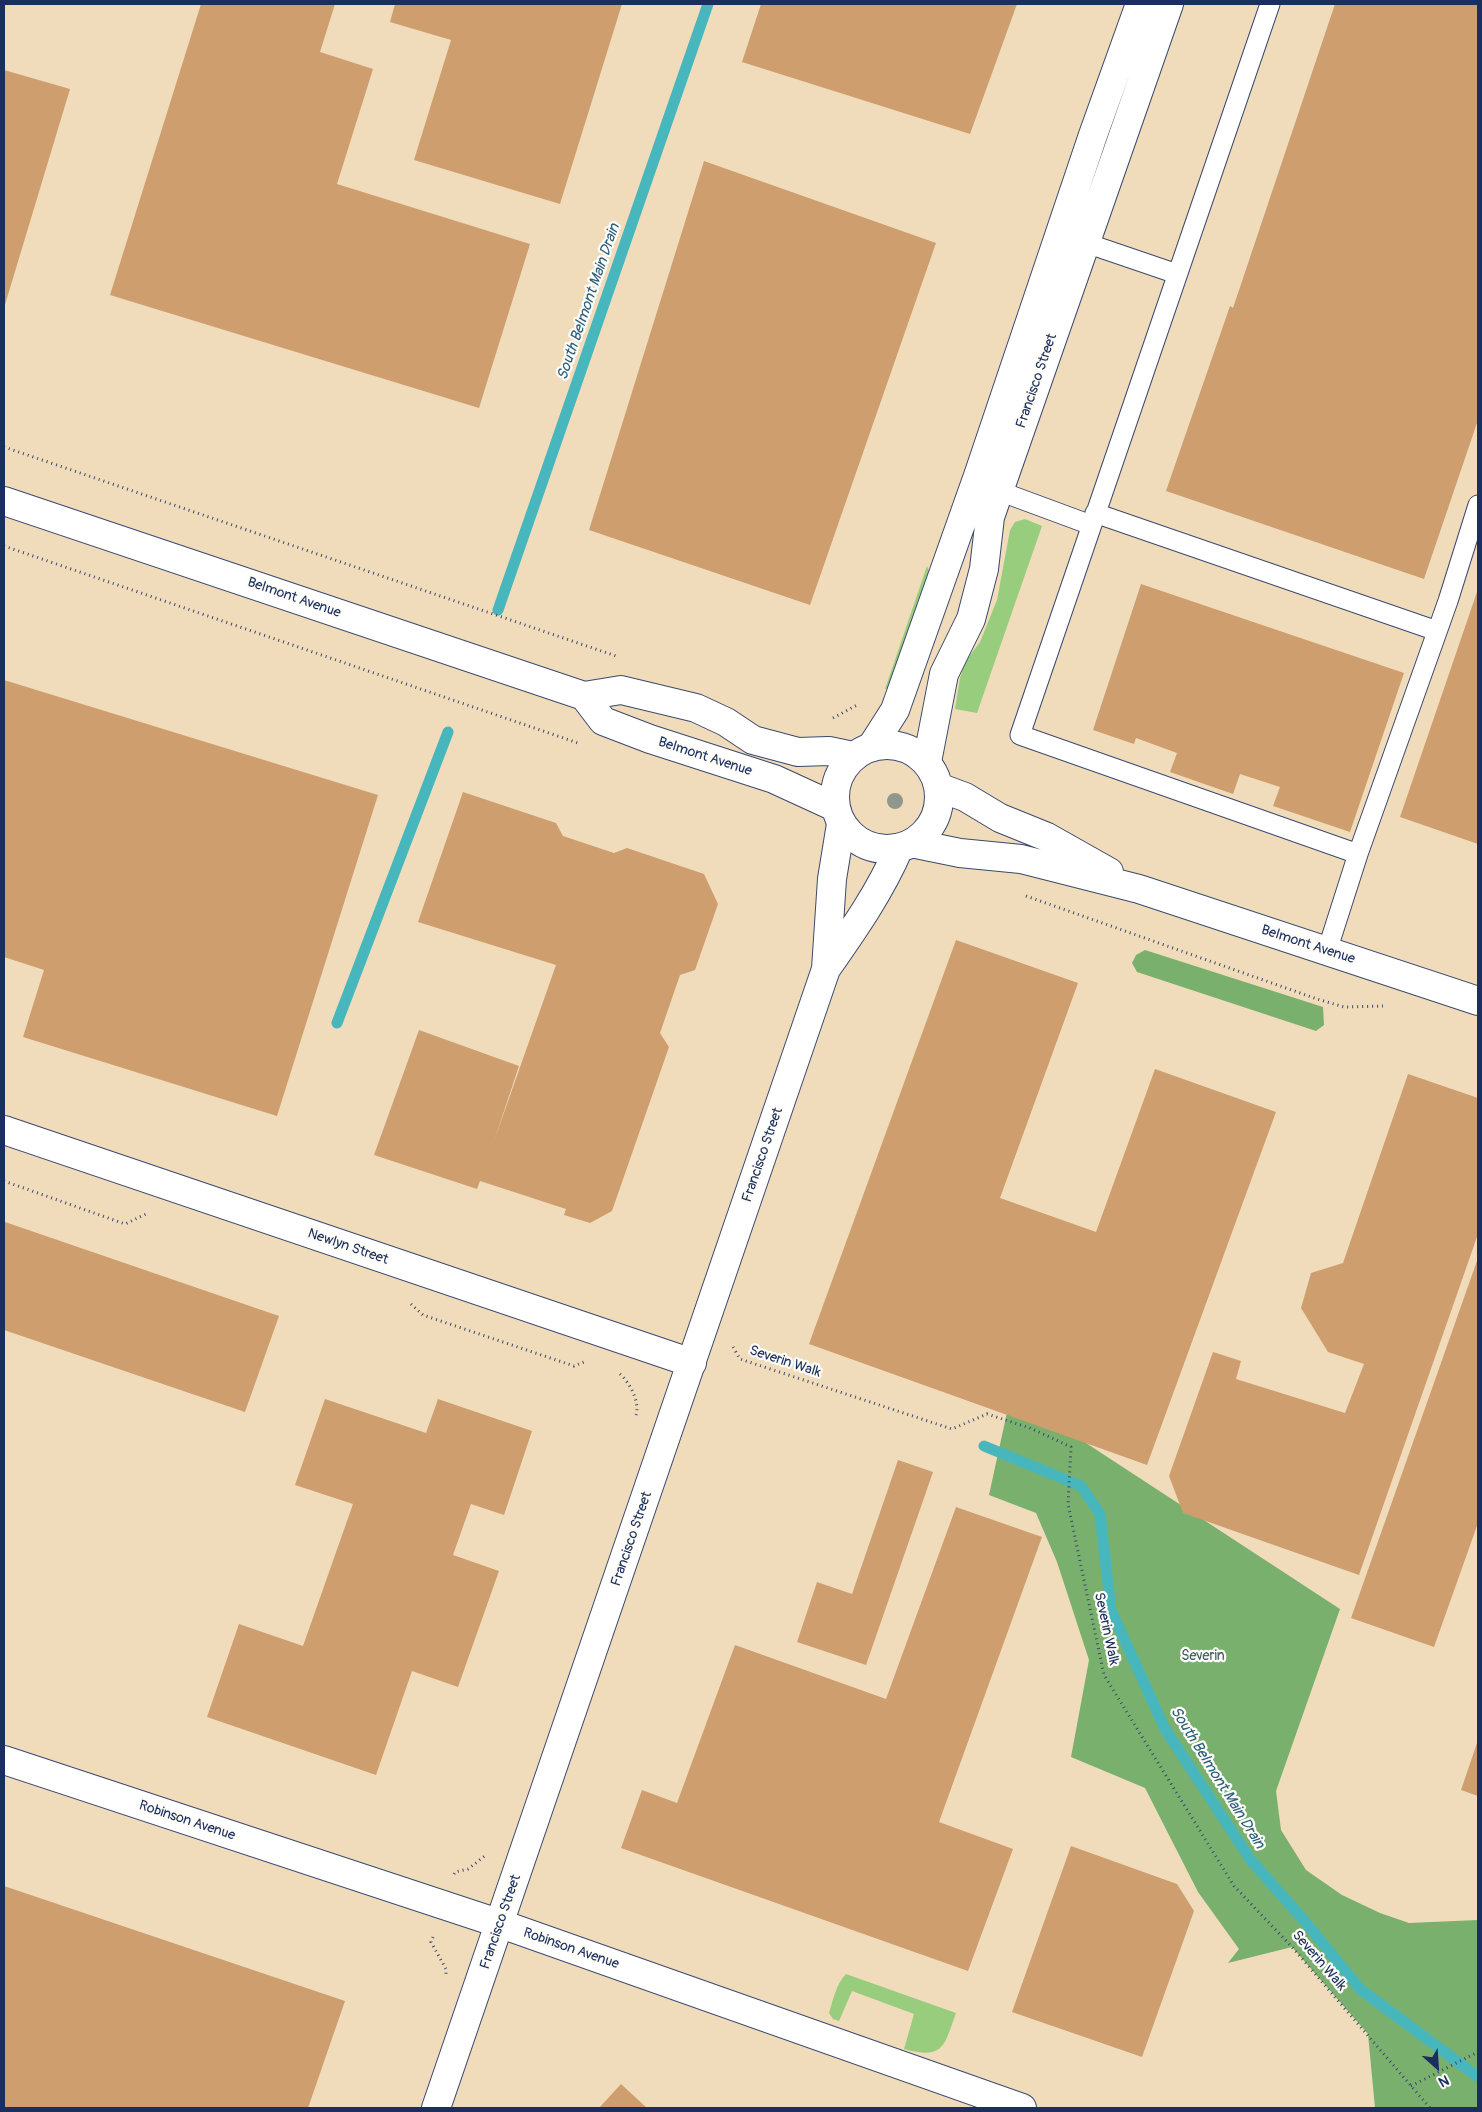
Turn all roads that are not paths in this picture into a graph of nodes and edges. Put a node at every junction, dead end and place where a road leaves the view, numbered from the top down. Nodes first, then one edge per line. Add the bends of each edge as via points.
1 (1140, 4) edge
2 (1169, 4) edge
3 (1270, 4) edge
4 (1086, 243) junction
5 (1177, 274) junction
6 (999, 491) junction
7 (4, 501) edge
8 (1478, 505) edge
9 (1093, 519) junction
10 (1437, 631) junction
11 (584, 696) junction
12 (862, 751) junction
13 (927, 762) junction
14 (938, 787) junction
15 (838, 815) junction
16 (905, 846) junction
17 (1358, 854) junction
18 (1139, 889) junction
19 (1326, 951) junction
20 (826, 968) junction
21 (1478, 1002) edge
22 (4, 1130) edge
23 (692, 1363) junction
24 (4, 1760) edge
25 (501, 1924) junction
26 (436, 2108) edge
27 (1022, 2108) edge

1 - 12 street, Francisco Street via 895,710
2 - 4 street, Francisco Street
3 - 5 lane
4 - 5 lane
4 - 6 street, Francisco Street
5 - 9 lane
6 - 9 lane
6 - 13 street, Francisco Street via 990,517 984,569 971,619 944,674
7 - 11 street, Belmont Avenue
8 - 10 lane
9 - 10 lane
9 - 17 lane via 1020,735
10 - 17 lane
11 - 12 street, Belmont Avenue via 621,690 696,708 753,740 798,752
11 - 15 street, Belmont Avenue via 603,721 774,779
12 - 13 street via 892,744 911,750
12 - 15 street via 837,779
13 - 14 street
14 - 16 street via 938,809 932,822 928,829
14 - 18 street, Belmont Avenue via 1047,837
15 - 16 street via 852,836 866,845 883,849
15 - 20 street, Francisco Street
16 - 18 street, Belmont Avenue via 1021,859
16 - 20 street, Francisco Street via 864,916
17 - 19 lane
18 - 19 street, Belmont Avenue
19 - 21 street, Belmont Avenue
20 - 23 street, Francisco Street
22 - 23 street, Newlyn Street
23 - 25 street, Francisco Street
24 - 25 street, Robinson Avenue
25 - 26 street, Francisco Street
25 - 27 street, Robinson Avenue

